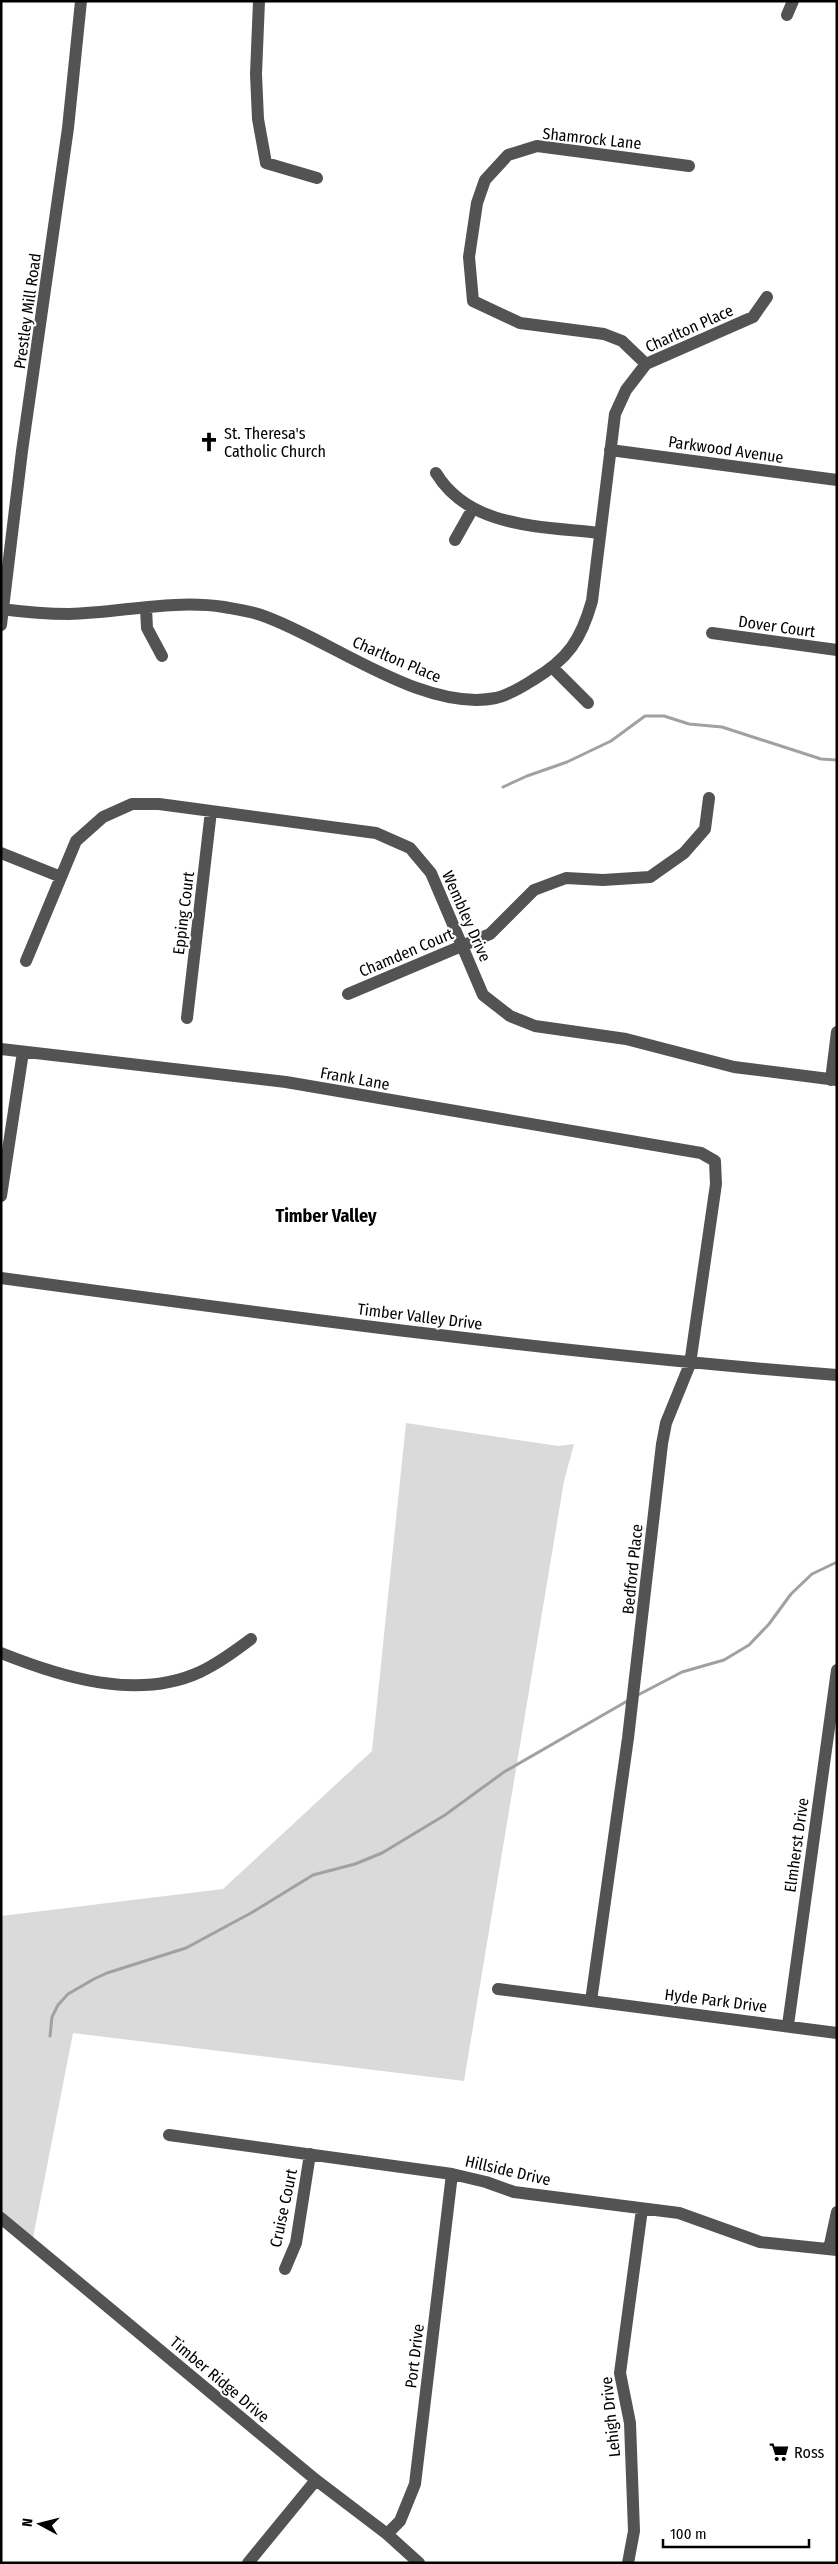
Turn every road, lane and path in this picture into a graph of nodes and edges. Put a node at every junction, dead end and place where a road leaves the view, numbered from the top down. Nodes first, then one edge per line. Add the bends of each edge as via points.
1 (81, 1) edge
2 (259, 1) edge
3 (793, 1) edge
4 (787, 15) dead end
5 (689, 166) dead end
6 (317, 178) dead end
7 (767, 297) dead end
8 (646, 364) junction
9 (610, 450) junction
10 (436, 473) dead end
11 (837, 480) edge
12 (473, 508) junction
13 (600, 533) junction
14 (454, 540) dead end
15 (146, 608) junction
16 (2, 609) edge
17 (1, 625) edge
18 (712, 633) dead end
19 (837, 650) edge
20 (162, 656) dead end
21 (553, 668) junction
22 (588, 703) dead end
23 (709, 798) dead end
24 (211, 811) junction
25 (1, 853) edge
26 (62, 876) junction
27 (463, 947) junction
28 (26, 961) dead end
29 (348, 994) dead end
30 (187, 1018) dead end
31 (837, 1032) edge
32 (1, 1049) edge
33 (23, 1052) junction
34 (834, 1080) edge
35 (701, 1153) joint
36 (1, 1196) edge
37 (1, 1278) edge
38 (690, 1364) junction
39 (837, 1375) edge
40 (251, 1639) dead end
41 (1, 1653) edge
42 (837, 1670) edge
43 (498, 1989) dead end
44 (591, 2001) junction
45 (788, 2026) junction
46 (837, 2033) edge
47 (169, 2135) dead end
48 (310, 2154) junction
49 (452, 2174) junction
50 (642, 2209) junction
51 (837, 2212) edge
52 (1, 2218) edge
53 (833, 2250) edge
54 (285, 2269) dead end
55 (316, 2480) junction
56 (387, 2534) junction
57 (248, 2563) edge
58 (419, 2563) edge
59 (628, 2563) edge

1 - 16 street, Prestley Mill Road via 68,128
2 - 6 street via 256,74 258,119 266,163
3 - 4 street
5 - 8 street, Shamrock Lane via 537,146 508,155 485,180 477,203 469,257 474,301 520,323 604,334 622,341
7 - 8 street, Charlton Place via 753,317
8 - 9 street, Charlton Place via 626,390 619,406
9 - 11 street, Parkwood Avenue
9 - 13 street, Charlton Place
10 - 12 street via 446,488
12 - 13 street via 501,521
12 - 14 street
13 - 21 street, Charlton Place via 587,619 577,642
15 - 16 street, Charlton Place via 69,614
15 - 20 street via 147,628
15 - 21 street, Charlton Place via 200,604 260,615 428,692 449,697 496,698
16 - 17 street, Prestley Mill Road
18 - 19 street, Dover Court
21 - 22 street
23 - 27 street, Chamden Court via 705,829 684,853 650,877 566,878 534,890 490,934
24 - 26 street, Wembley Drive via 132,804 103,817 76,841
24 - 27 street, Wembley Drive via 376,833 410,848 432,873
24 - 30 street, Epping Court
25 - 26 street
26 - 28 street, Wembley Drive
27 - 29 street, Chamden Court
27 - 34 street, Wembley Drive via 483,995 510,1016 535,1026 626,1038 734,1067
31 - 34 street
32 - 33 street, Frank Lane
33 - 35 street, Frank Lane via 286,1082
33 - 36 street
35 - 38 street, Bedford Place via 715,1161 716,1184
37 - 38 street, Timber Valley Drive via 548,1349
38 - 39 street, Timber Valley Drive
38 - 44 street, Bedford Place via 666,1423 662,1444 628,1738
40 - 41 street via 227,1658 199,1673 140,1684 86,1680 51,1672
42 - 45 street, Elmherst Drive
43 - 44 street, Hyde Park Drive
44 - 45 street, Hyde Park Drive
45 - 46 street, Hyde Park Drive
47 - 48 street, Hillside Drive
48 - 49 street, Hillside Drive
48 - 54 street, Cruise Court via 296,2243
49 - 50 street, Hillside Drive via 514,2192
49 - 56 street, Port Drive via 415,2484 400,2521
50 - 53 street, Hillside Drive via 679,2213 760,2242
50 - 59 street, Lehigh Drive via 620,2374 630,2423 634,2531
51 - 53 street
52 - 55 street, Timber Ridge Drive
55 - 56 street, Timber Ridge Drive
55 - 57 street
56 - 58 street, Timber Ridge Drive

